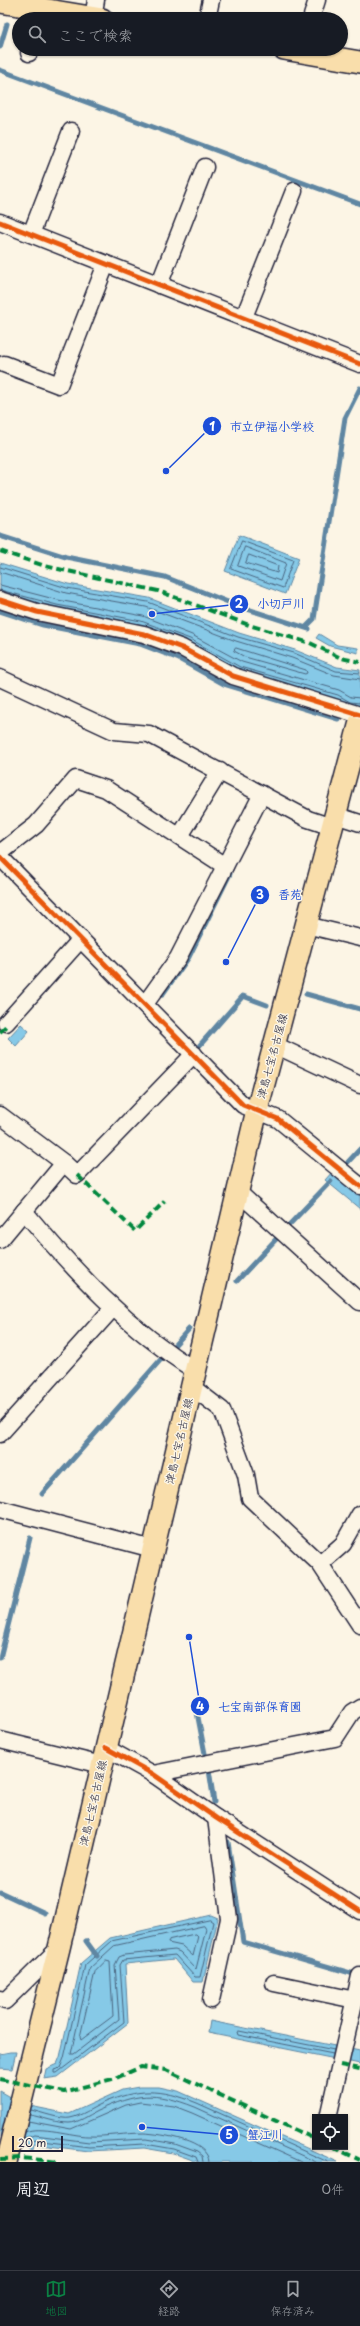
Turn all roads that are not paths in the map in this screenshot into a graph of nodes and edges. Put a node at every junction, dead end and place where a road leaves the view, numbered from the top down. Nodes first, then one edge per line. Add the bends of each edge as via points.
1 (211, 0) edge
2 (317, 0) edge
3 (0, 2) edge
4 (34, 12) edge
5 (208, 12) edge
6 (313, 12) edge
7 (327, 56) edge
8 (360, 62) edge
9 (71, 131) dead end
10 (205, 167) dead end
11 (294, 191) dead end
12 (0, 222) edge
13 (31, 234) junction
14 (106, 264) junction
15 (159, 285) junction
16 (244, 317) junction
17 (4, 364) dead end
18 (360, 364) edge
19 (0, 600) edge
20 (0, 678) edge
21 (360, 715) edge
22 (360, 722) edge
23 (220, 771) junction
24 (262, 794) junction
25 (334, 821) junction
26 (360, 823) edge
27 (180, 836) junction
28 (0, 854) edge
29 (0, 857) edge
30 (225, 866) junction
31 (306, 925) junction
32 (360, 938) edge
33 (80, 939) junction
34 (145, 1004) junction
35 (6, 1023) dead end
36 (275, 1045) junction
37 (194, 1054) junction
38 (360, 1085) edge
39 (258, 1110) junction
40 (0, 1115) edge
41 (64, 1163) junction
42 (360, 1186) edge
43 (238, 1192) junction
44 (24, 1211) junction
45 (0, 1240) edge
46 (360, 1302) edge
47 (113, 1308) junction
48 (194, 1379) junction
49 (0, 1434) edge
50 (0, 1509) edge
51 (360, 1514) edge
52 (153, 1549) junction
53 (320, 1564) junction
54 (355, 1607) edge
55 (360, 1626) edge
56 (360, 1707) edge
57 (0, 1740) edge
58 (104, 1756) junction
59 (152, 1774) junction
60 (216, 1818) junction
61 (360, 1911) edge
62 (59, 1948) junction
63 (360, 1976) edge
64 (274, 1983) dead end
65 (0, 1999) edge
66 (211, 2000) dead end
67 (355, 2000) junction
68 (348, 2046) edge
69 (329, 2113) dead end
70 (6, 2160) edge

1 - 5 street
2 - 6 street
3 - 4 main road
7 - 8 main road
9 - 13 street
10 - 15 street
11 - 16 street
12 - 13 street
13 - 14 street
14 - 15 street
14 - 17 street via 59,385
15 - 16 street
16 - 18 street
19 - 21 street via 37,612 144,634 182,648 233,676
20 - 23 street via 114,732 149,734
22 - 25 main road, 津島七宝名古屋線
23 - 24 street
23 - 27 street
24 - 25 street via 308,819
24 - 30 street
25 - 26 street
25 - 31 main road, 津島七宝名古屋線
27 - 28 street via 106,789 76,779 36,825
27 - 30 street
29 - 33 street
30 - 34 street via 178,958
31 - 32 street
31 - 36 main road, 津島七宝名古屋線
33 - 34 street
33 - 35 street
34 - 37 street
36 - 38 street
36 - 39 main road, 津島七宝名古屋線
37 - 39 street via 242,1105
37 - 41 street via 77,1175
39 - 42 street via 278,1119
39 - 43 main road, 津島七宝名古屋線
40 - 41 street
41 - 44 street
43 - 46 street
43 - 48 main road, 津島七宝名古屋線
44 - 45 street
44 - 47 street via 69,1265
47 - 48 street
47 - 49 street
48 - 52 main road, 津島七宝名古屋線
48 - 53 street via 222,1410 246,1474 250,1498
50 - 52 street
51 - 53 street via 343,1544
52 - 58 main road, 津島七宝名古屋線
53 - 54 street
54 - 55 street
56 - 59 street via 352,1712 335,1738
57 - 58 street
58 - 59 street
58 - 62 main road, 津島七宝名古屋線
59 - 60 street
60 - 61 street
60 - 66 street via 229,1919
62 - 65 street via 5,2001
62 - 70 main road, 津島七宝名古屋線
63 - 67 street
64 - 67 street
67 - 68 street
68 - 69 street

